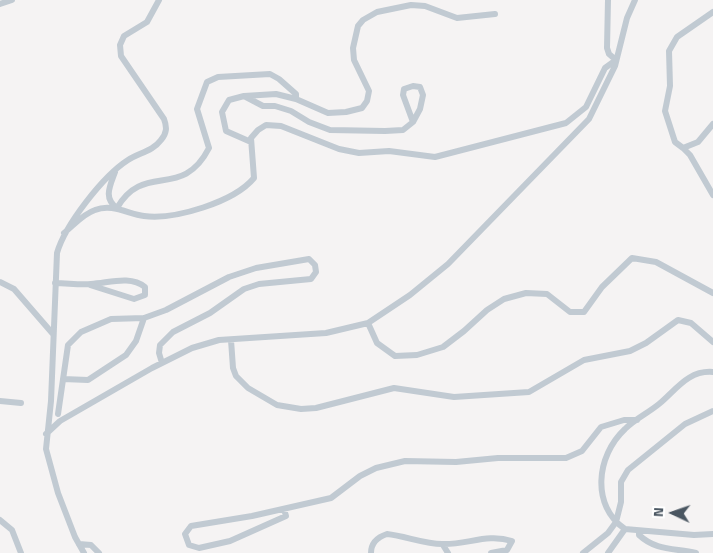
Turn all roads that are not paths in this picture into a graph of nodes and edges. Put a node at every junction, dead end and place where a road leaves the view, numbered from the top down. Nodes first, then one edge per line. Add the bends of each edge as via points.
1 (12, 0) edge
2 (159, 0) edge
3 (608, 0) edge
4 (635, 0) edge
5 (0, 4) edge
6 (713, 12) edge
7 (496, 14) dead end
8 (616, 60) junction
9 (244, 96) junction
10 (296, 99) junction
11 (413, 122) junction
12 (713, 124) edge
13 (251, 142) junction
14 (683, 148) junction
15 (116, 170) junction
16 (713, 194) edge
17 (117, 208) junction
18 (64, 233) junction
19 (0, 282) edge
20 (55, 283) junction
21 (90, 284) junction
22 (713, 293) edge
23 (144, 318) junction
24 (368, 323) junction
25 (53, 334) junction
26 (231, 340) junction
27 (713, 342) edge
28 (162, 363) junction
29 (713, 372) edge
30 (63, 379) junction
31 (0, 401) edge
32 (20, 403) dead end
33 (50, 411) junction
34 (713, 411) edge
35 (58, 414) junction
36 (67, 417) junction
37 (637, 420) junction
38 (46, 434) junction
39 (284, 509) junction
40 (0, 520) edge
41 (616, 522) junction
42 (625, 529) junction
43 (639, 531) junction
44 (713, 534) edge
45 (79, 544) junction
46 (443, 545) junction
47 (21, 553) edge
48 (84, 553) edge
49 (98, 553) edge
50 (371, 553) edge
51 (448, 553) edge
52 (491, 553) edge
53 (583, 553) edge
54 (608, 553) edge
55 (696, 553) edge

1 - 5 lane
2 - 15 lane via 147,22 124,36 120,50 164,119 166,131 158,144
3 - 8 lane via 606,44 609,54
4 - 8 lane
6 - 14 lane via 678,37 669,51 670,86 665,111 675,142
7 - 10 lane via 457,18 425,6 410,5 377,12 363,20 355,35 354,60 369,91 362,108 328,113
8 - 13 lane via 605,68 586,107 566,124 435,157 389,151 359,153 270,125 254,134
8 - 24 lane via 597,107 579,131 503,204 448,264
9 - 10 lane via 264,93
9 - 11 lane via 263,106 292,111 330,130 403,130
9 - 13 lane via 229,100 221,117 226,131
10 - 17 lane via 292,90 270,74 218,77 208,82 196,109 210,148 202,162 194,171 178,178 134,188 123,197
11 - 11 lane via 420,109 422,95 420,88 413,86 404,89 403,96
12 - 14 lane via 698,142
13 - 17 lane via 254,178 226,199 196,210 157,216
14 - 16 lane
15 - 17 lane via 108,197
15 - 18 lane
17 - 18 lane via 95,210
18 - 20 lane via 56,253
19 - 25 lane via 14,289
20 - 21 lane
20 - 25 lane
21 - 21 lane via 138,281 145,287 145,295 134,299
22 - 24 lane via 656,262 632,258 602,287 584,312 570,312 547,294 526,293 504,299 443,346 417,355 395,356 377,343
23 - 28 lane via 229,277 256,268 309,259 315,265 316,272 311,279 259,284 244,289 182,326 160,344
23 - 30 lane via 136,341 126,355 88,380
23 - 30 lane via 111,319 81,332 68,345
24 - 26 lane via 326,333
25 - 33 lane
26 - 27 lane via 232,368 242,382 277,405 301,409 394,388 454,397 529,392 584,360 630,351 678,320 691,323
26 - 28 lane via 192,348
28 - 36 lane
29 - 37 lane via 699,373 685,380
30 - 35 lane
31 - 32 lane
33 - 35 lane
33 - 38 lane
34 - 41 lane via 685,424 628,470 621,482
35 - 36 lane
36 - 38 lane
37 - 39 lane via 601,427 576,455 566,458 405,461 376,468 331,498
37 - 41 lane via 618,437 603,468 603,501
38 - 45 lane via 47,457
39 - 39 lane via 191,526 184,534 189,545 199,548 215,545 286,516
40 - 47 lane via 16,538
41 - 42 lane
41 - 53 lane via 608,533
42 - 43 lane
42 - 54 lane
43 - 44 lane
43 - 55 lane via 647,543
45 - 48 lane
45 - 49 lane via 90,546
46 - 50 lane via 388,534 372,544
46 - 51 lane
46 - 52 lane via 484,538 512,541 507,550

